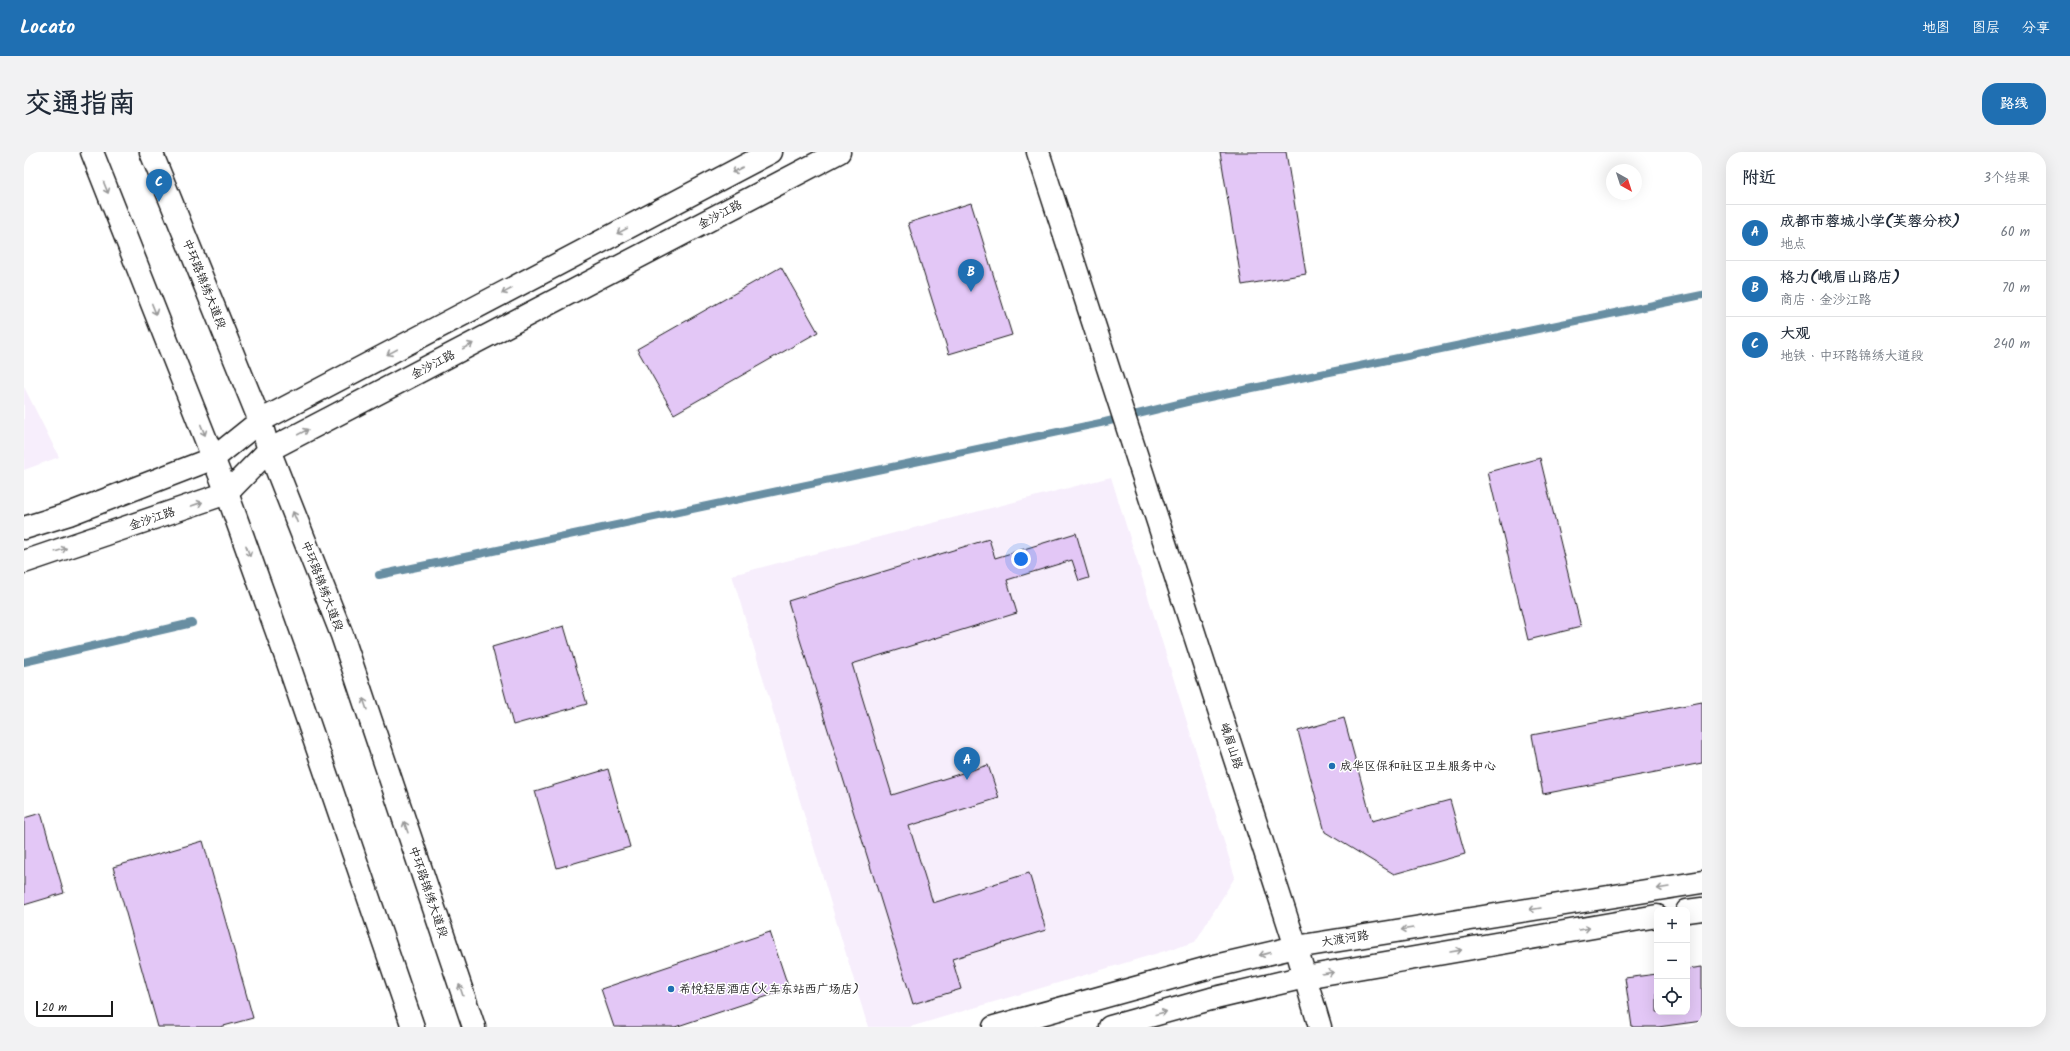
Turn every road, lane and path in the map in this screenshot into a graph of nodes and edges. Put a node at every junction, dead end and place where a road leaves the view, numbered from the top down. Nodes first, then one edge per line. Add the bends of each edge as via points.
1 (92, 152) edge
2 (151, 152) edge
3 (771, 152) edge
4 (839, 152) edge
5 (1038, 152) edge
6 (260, 421) junction
7 (269, 450) junction
8 (214, 458) junction
9 (227, 493) junction
10 (24, 528) edge
11 (24, 562) edge
12 (1702, 882) edge
13 (1702, 909) edge
14 (1690, 911) edge
15 (1654, 917) edge
16 (1296, 947) junction
17 (1306, 977) junction
18 (413, 1027) edge
19 (474, 1027) edge
20 (994, 1027) edge
21 (1110, 1027) edge
22 (1320, 1027) edge

1 -> 8 street
2 - 6 street, 中环路锦绣大道段
3 -> 6 street
7 -> 4 street, 金沙江路
5 - 16 street, 峨眉山路
6 - 7 street, 中环路锦绣大道段
6 - 8 street
7 - 9 street, 金沙江路
19 -> 7 street, 中环路锦绣大道段 via 342,635
8 - 9 street
8 - 10 street via 69,514
11 -> 9 street, 金沙江路
9 -> 18 street
12 -> 16 street, 大渡河路
13 - 14 street
17 -> 15 street
16 - 17 street, 峨眉山路
16 -> 20 street, 大渡河路 via 1211,967
21 -> 17 street
17 - 22 street, 峨眉山路

